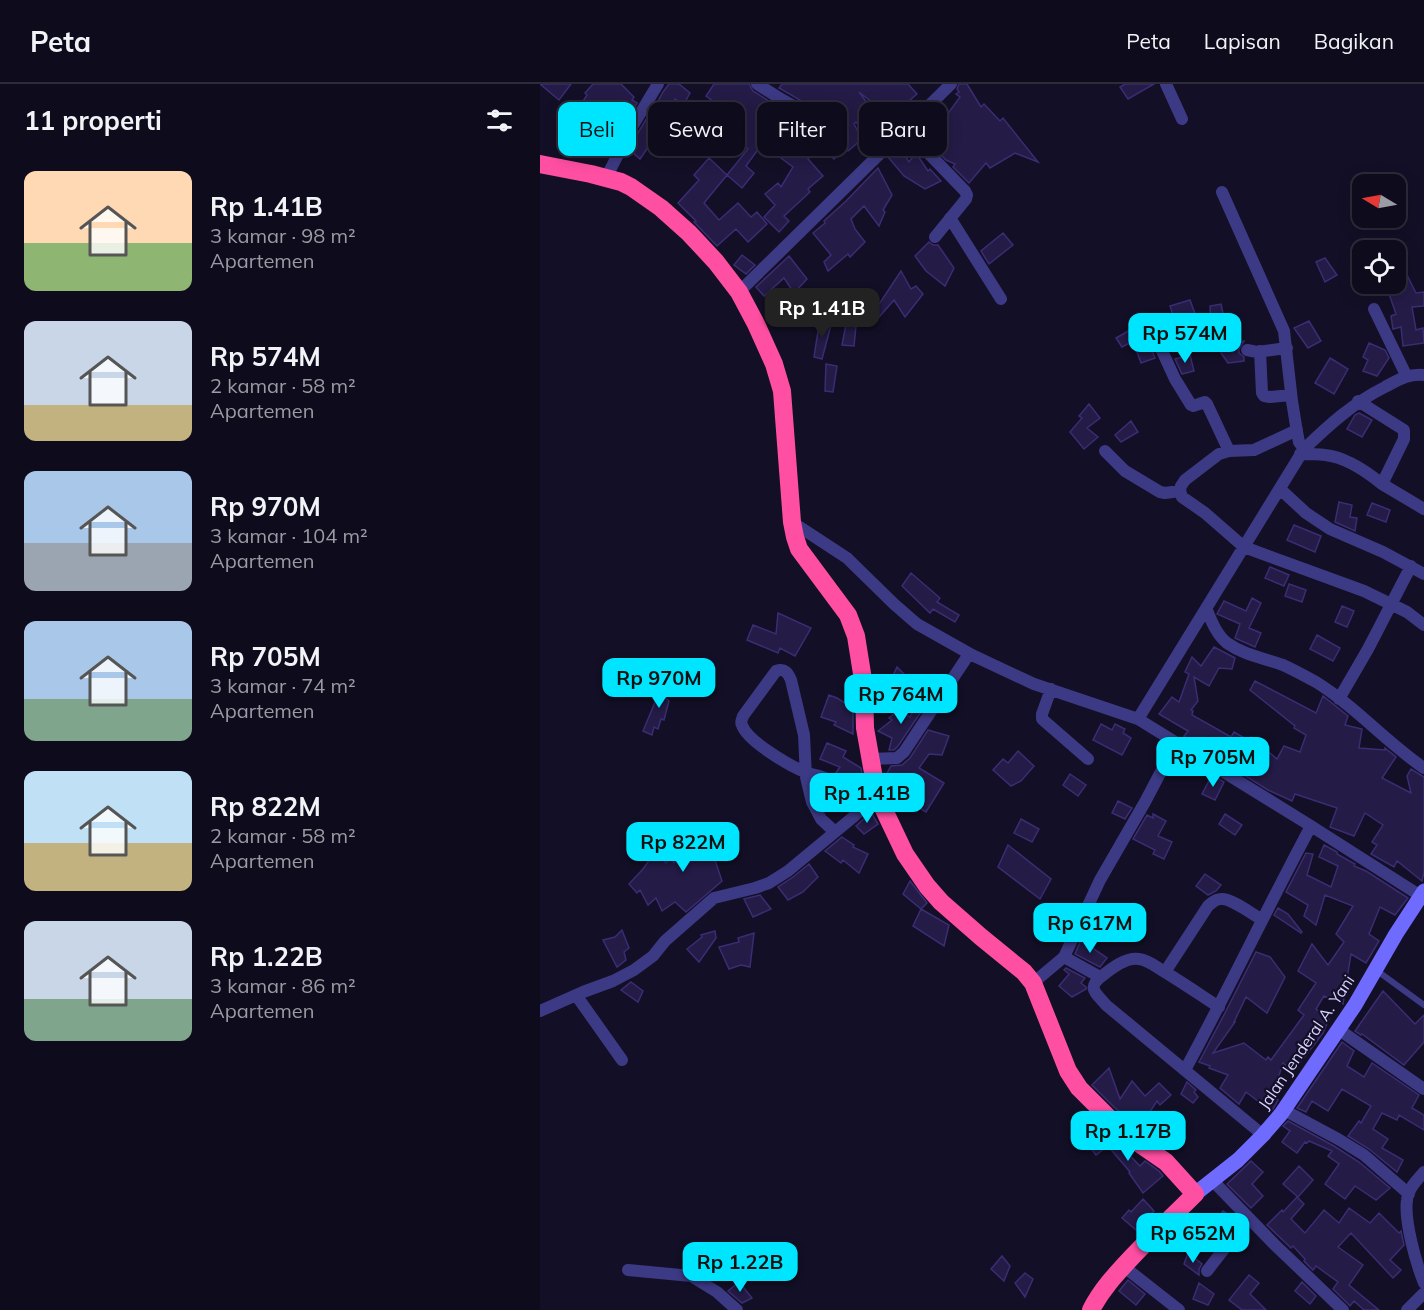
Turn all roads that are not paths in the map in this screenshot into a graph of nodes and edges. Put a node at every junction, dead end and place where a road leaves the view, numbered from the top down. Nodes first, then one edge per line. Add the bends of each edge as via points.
1 (658, 84) edge
2 (757, 84) edge
3 (951, 84) edge
4 (1166, 84) edge
5 (787, 102) edge
6 (933, 102) edge
7 (1182, 119) dead end
8 (878, 156) edge
9 (931, 156) edge
10 (540, 164) edge
11 (606, 178) junction
12 (1222, 192) dead end
13 (950, 218) junction
14 (936, 237) dead end
15 (739, 292) junction
16 (1001, 299) dead end
17 (1374, 309) dead end
18 (1151, 327) dead end
19 (1287, 348) junction
20 (1407, 375) junction
21 (1424, 375) edge
22 (1292, 395) junction
23 (1358, 401) junction
24 (1299, 441) junction
25 (1229, 451) junction
26 (1105, 452) dead end
27 (1382, 484) junction
28 (1280, 489) junction
29 (1180, 491) junction
30 (1424, 509) edge
31 (792, 522) junction
32 (1244, 547) junction
33 (1411, 566) junction
34 (1424, 574) edge
35 (1391, 604) junction
36 (1206, 608) junction
37 (1424, 625) edge
38 (969, 654) junction
39 (1051, 689) junction
40 (1339, 699) junction
41 (1138, 719) junction
42 (1191, 752) junction
43 (870, 759) junction
44 (1088, 759) dead end
45 (1424, 768) edge
46 (806, 772) junction
47 (872, 799) junction
48 (1311, 826) junction
49 (835, 832) junction
50 (1423, 895) edge
51 (1261, 919) junction
52 (1064, 957) junction
53 (1376, 969) junction
54 (1165, 972) junction
55 (1100, 977) junction
56 (1033, 983) junction
57 (576, 995) junction
58 (1424, 1005) edge
59 (1219, 1007) junction
60 (540, 1011) edge
61 (1338, 1029) junction
62 (622, 1060) dead end
63 (1185, 1070) junction
64 (1424, 1089) edge
65 (1284, 1110) junction
66 (1263, 1135) junction
67 (1424, 1172) edge
68 (1212, 1180) junction
69 (1195, 1194) junction
70 (1409, 1194) junction
71 (1248, 1218) junction
72 (628, 1270) dead end
73 (1207, 1271) dead end
74 (1118, 1272) junction
75 (1424, 1283) edge
76 (1424, 1293) edge
77 (1094, 1305) edge
78 (737, 1310) edge
79 (1179, 1310) edge
80 (1342, 1310) edge
81 (1407, 1310) edge

1 - 11 street
2 - 5 street
3 - 6 street
4 - 7 street
8 - 15 street
9 - 13 street via 967,195
10 - 11 highway
11 - 15 highway via 631,187 661,208 716,262
12 - 19 street via 1284,331
13 - 14 street
13 - 16 street
15 - 31 highway via 774,364 782,391
17 - 20 street
18 - 25 street via 1191,405 1206,404
19 - 22 street
19 - 22 street via 1254,351 1264,396
20 - 21 street
20 - 23 street
22 - 24 street
23 - 24 street
23 - 27 street via 1404,430 1404,439
24 - 25 street
24 - 27 street via 1365,471
24 - 28 street
25 - 29 street via 1219,453 1185,480
26 - 29 street via 1125,471 1160,492
27 - 30 street
28 - 32 street
28 - 33 street via 1330,529
29 - 32 street via 1182,497
31 - 38 street via 847,558 917,624
31 - 43 highway via 799,549 848,615 856,636
32 - 35 street
32 - 36 street
33 - 34 street
33 - 35 street
35 - 37 street
35 - 40 street
36 - 40 street via 1220,637 1228,643 1248,655 1283,665
36 - 41 street
38 - 39 street
38 - 43 street via 904,752 897,758
39 - 41 street
39 - 44 street via 1042,719
40 - 45 street
41 - 42 street
42 - 48 street
42 - 52 street via 1180,768 1165,764 1100,880
43 - 47 highway
46 - 46 street via 766,749 742,725 743,716 774,674 782,670 788,673 802,723
46 - 47 street
46 - 49 street via 816,811
47 - 49 street
47 - 56 highway via 927,886
48 - 50 street
48 - 51 street
49 - 57 street via 769,883 714,898 665,941 653,957 634,970
50 - 53 main road, Jalan Jenderal A. Yani
51 - 54 street via 1230,901 1213,901
51 - 59 street
52 - 55 street
52 - 56 street
53 - 58 lane
53 - 61 main road, Jalan Jenderal A. Yani
54 - 55 street via 1138,958 1121,963
54 - 59 street
55 - 63 street via 1094,991 1106,1005
56 - 69 highway via 1068,1071 1079,1088 1124,1132 1166,1162
57 - 60 street
57 - 62 street
59 - 63 street
61 - 64 street
61 - 65 main road, Jalan Jenderal A. Yani
63 - 66 street
65 - 66 main road, Jalan Jenderal A. Yani
65 - 70 street via 1364,1155
66 - 68 main road, Jalan Jenderal A. Yani
67 - 70 street
68 - 69 main road, Jalan Jenderal A. Yani
68 - 71 street
69 - 74 highway
70 - 75 street via 1410,1236
71 - 73 street
71 - 80 street
72 - 78 street via 690,1276
74 - 77 highway
74 - 79 street
76 - 81 street

